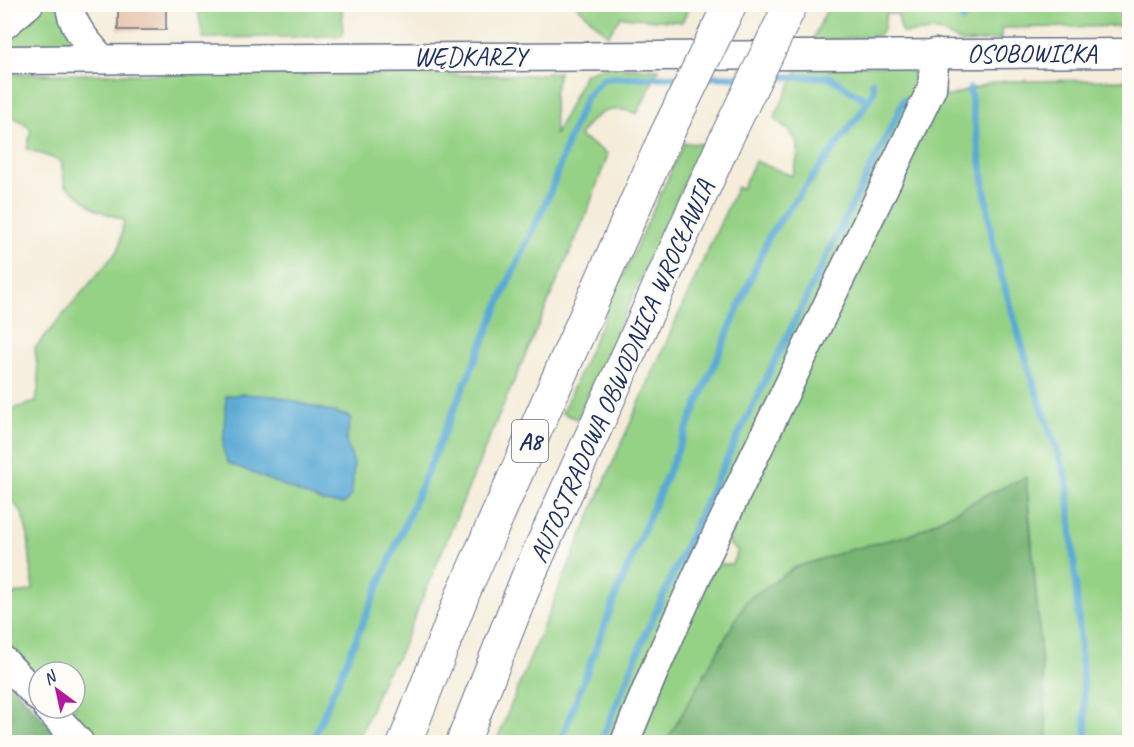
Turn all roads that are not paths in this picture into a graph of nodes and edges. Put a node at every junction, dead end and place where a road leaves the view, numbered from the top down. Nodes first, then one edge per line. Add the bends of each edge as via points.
1 (29, 4) edge
2 (70, 4) edge
3 (730, 4) edge
4 (791, 4) edge
5 (4, 25) edge
6 (935, 53) junction
7 (1130, 53) edge
8 (101, 58) junction
9 (4, 60) edge
10 (4, 661) edge
11 (27, 685) edge
12 (59, 720) edge
13 (79, 742) edge
14 (405, 742) edge
15 (463, 742) edge
16 (625, 742) edge

1 - 5 street
2 - 8 street via 77,27
3 - 14 highway, A8, bridge via 663,142 464,591
4 - 15 highway, AUTOSTRADOWA OBWODNICA WROCŁAWIA / A8, bridge via 527,579
6 - 7 street, OSOBOWICKA
6 - 8 street, WĘDKARZY
6 - 16 street via 932,88 700,569
8 - 9 street, WĘDKARZY
10 - 11 street
12 - 13 street

